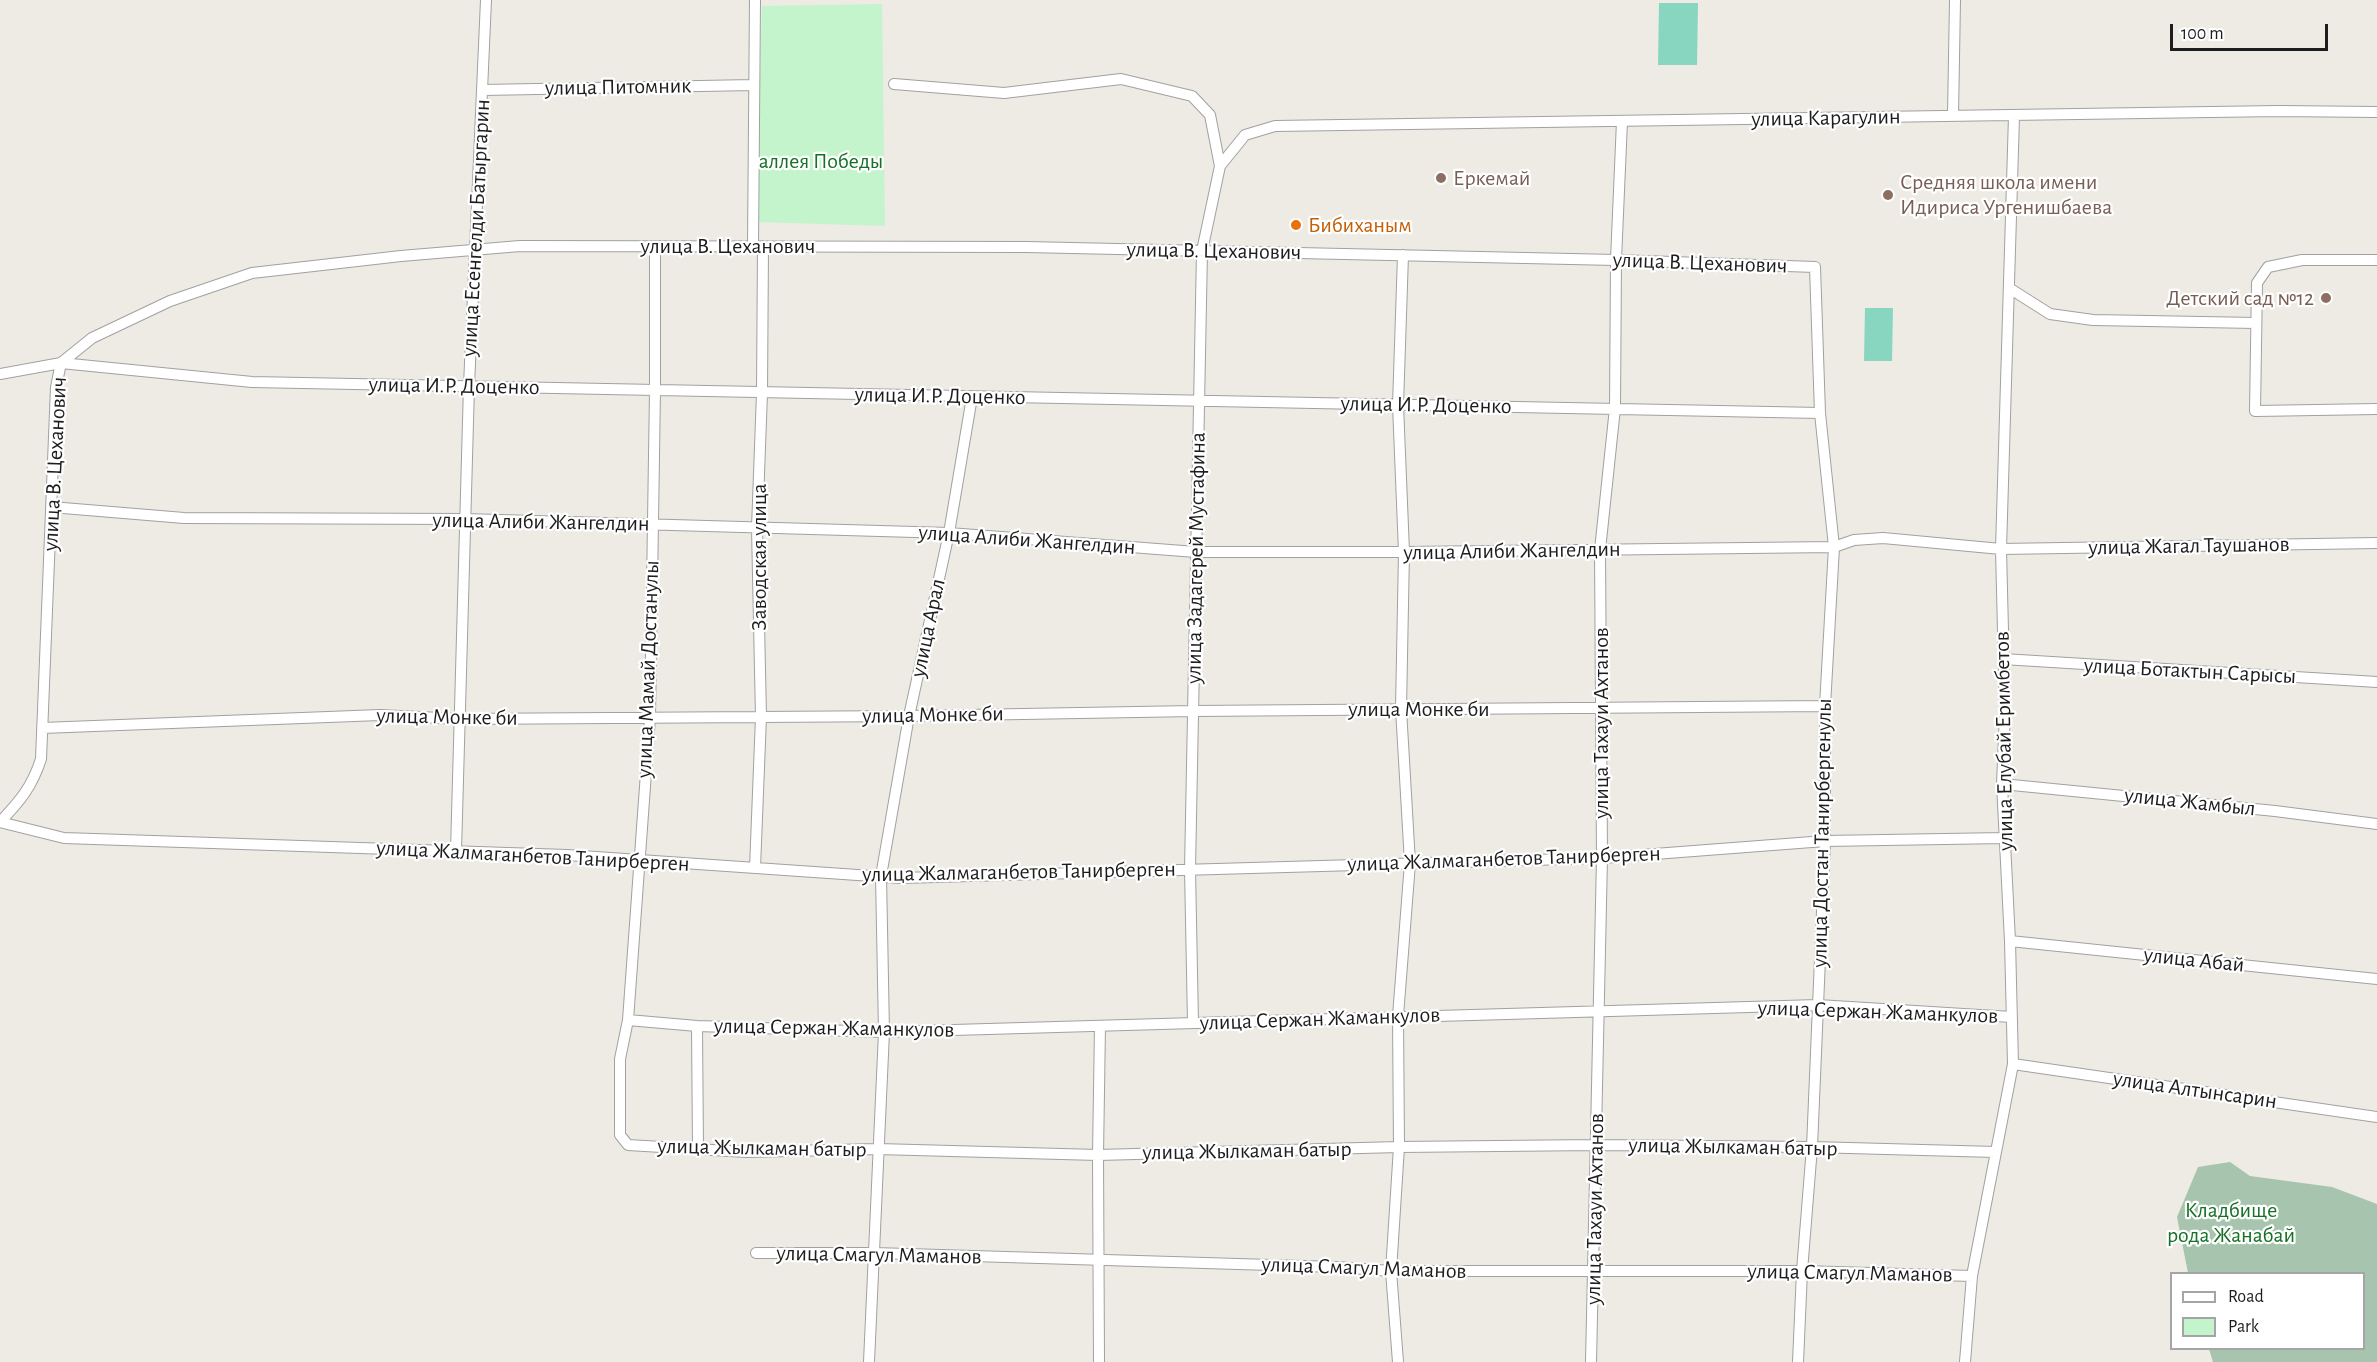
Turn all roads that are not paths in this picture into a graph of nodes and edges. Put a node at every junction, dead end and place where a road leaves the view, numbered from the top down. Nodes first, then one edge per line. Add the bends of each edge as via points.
1 (486, 0) edge
2 (755, 0) edge
3 (1954, 0) edge
4 (894, 84) dead end
5 (754, 85) junction
6 (482, 90) junction
7 (2377, 112) edge
8 (1953, 116) junction
9 (2014, 116) junction
10 (1622, 121) junction
11 (1275, 126) joint
12 (1220, 166) junction
13 (655, 246) junction
14 (758, 246) junction
15 (476, 250) junction
16 (1202, 252) junction
17 (1404, 255) junction
18 (1616, 260) junction
19 (2377, 260) edge
20 (1815, 267) joint
21 (2009, 288) junction
22 (2256, 323) junction
23 (61, 363) junction
24 (0, 374) edge
25 (469, 386) junction
26 (655, 390) junction
27 (762, 393) junction
28 (972, 397) junction
29 (1199, 402) junction
30 (1398, 405) junction
31 (1615, 408) junction
32 (2377, 409) edge
33 (1820, 413) junction
34 (51, 507) junction
35 (465, 519) junction
36 (653, 525) junction
37 (757, 528) junction
38 (949, 532) junction
39 (2377, 543) edge
40 (1834, 547) junction
41 (2001, 549) junction
42 (1600, 550) junction
43 (1196, 552) junction
44 (1404, 552) junction
45 (2003, 659) junction
46 (2377, 682) edge
47 (1825, 706) junction
48 (1602, 708) junction
49 (1401, 709) junction
50 (1193, 711) junction
51 (909, 716) junction
52 (761, 717) junction
53 (650, 718) junction
54 (460, 719) junction
55 (42, 728) junction
56 (2002, 784) junction
57 (0, 822) edge
58 (2377, 824) edge
59 (2004, 838) junction
60 (1825, 841) junction
61 (456, 851) junction
62 (1602, 858) junction
63 (638, 859) junction
64 (1410, 863) junction
65 (755, 868) junction
66 (1190, 869) junction
67 (881, 876) junction
68 (2010, 941) junction
69 (2377, 979) edge
70 (1818, 1005) junction
71 (1599, 1010) junction
72 (1398, 1016) junction
73 (2012, 1017) junction
74 (628, 1020) junction
75 (1193, 1023) junction
76 (697, 1026) junction
77 (1100, 1026) junction
78 (884, 1032) junction
79 (2013, 1064) junction
80 (2377, 1117) edge
81 (1596, 1145) junction
82 (1399, 1147) junction
83 (1812, 1147) junction
84 (698, 1149) junction
85 (878, 1149) junction
86 (1996, 1152) junction
87 (1098, 1155) junction
88 (756, 1253) dead end
89 (874, 1253) junction
90 (1099, 1260) junction
91 (1391, 1271) junction
92 (1593, 1271) junction
93 (1802, 1271) junction
94 (1972, 1276) junction
95 (869, 1362) edge
96 (1099, 1362) edge
97 (1398, 1362) edge
98 (1591, 1362) edge
99 (1798, 1362) edge
100 (1965, 1362) edge

1 - 6 street, улица Есенгелди Батыргарин
2 - 5 street, Заводская улица
3 - 8 street
4 - 12 street via 1004,93 1121,79 1192,96 1210,115
5 - 6 street, улица Питомник
5 - 14 street, Заводская улица
6 - 15 street, улица Есенгелди Батыргарин
7 - 9 street, улица Карагулин
8 - 9 street, улица Карагулин
8 - 10 street, улица Карагулин
9 - 21 street, улица Елубай Еримбетов
10 - 11 street, улица Карагулин
10 - 18 street, улица Тахауи Ахтанов
11 - 12 street, улица Задагерей Мустафина via 1245,135
12 - 16 street, улица Задагерей Мустафина
13 - 14 street, улица В. Цеханович
13 - 15 street, улица В. Цеханович via 520,246
13 - 26 street, улица Мамай Достанулы
14 - 16 street, улица В. Цеханович
14 - 27 street, Заводская улица
15 - 23 street, улица В. Цеханович via 252,273 121,324 92,338
15 - 25 street, улица Есенгелди Батыргарин
16 - 17 street, улица В. Цеханович
16 - 29 street, улица Задагерей Мустафина
17 - 18 street, улица В. Цеханович
17 - 30 street
18 - 20 street, улица В. Цеханович
18 - 31 street, улица Тахауи Ахтанов
19 - 22 street via 2302,261 2268,267 2257,283
20 - 33 street, улица Достан Танирбергенулы
21 - 22 street via 2050,314 2093,320
21 - 41 street, улица Елубай Еримбетов
22 - 32 street via 2255,411
23 - 24 street
23 - 25 street, улица И.Р. Доценко via 252,382
23 - 34 street, улица В. Цеханович via 56,387
25 - 26 street, улица И.Р. Доценко
25 - 35 street, улица Есенгелди Батыргарин
26 - 27 street, улица И.Р. Доценко
26 - 36 street, улица Мамай Достанулы
27 - 28 street, улица И.Р. Доценко
27 - 37 street, Заводская улица
28 - 29 street, улица И.Р. Доценко
28 - 38 street, улица Арал
29 - 30 street, улица И.Р. Доценко
29 - 43 street, улица Задагерей Мустафина
30 - 31 street, улица И.Р. Доценко
30 - 44 street
31 - 33 street, улица И.Р. Доценко
31 - 42 street, улица Тахауи Ахтанов
33 - 40 street, улица Достан Танирбергенулы
34 - 35 street, улица Алиби Жангелдин via 184,518
34 - 55 street, улица В. Цеханович
35 - 36 street, улица Алиби Жангелдин
35 - 54 street, улица Есенгелди Батыргарин
36 - 37 street, улица Алиби Жангелдин
36 - 53 street, улица Мамай Достанулы
37 - 38 street, улица Алиби Жангелдин
37 - 52 street, Заводская улица
38 - 43 street, улица Алиби Жангелдин
38 - 51 street, улица Арал
39 - 41 street, улица Жагал Таушанов
40 - 41 street, улица Алиби Жангелдин via 1854,540 1883,538
40 - 42 street, улица Алиби Жангелдин
40 - 47 street, улица Достан Танирбергенулы
41 - 45 street, улица Елубай Еримбетов
42 - 44 street, улица Алиби Жангелдин
42 - 48 street, улица Тахауи Ахтанов
43 - 44 street, улица Алиби Жангелдин
43 - 50 street, улица Задагерей Мустафина
44 - 49 street
45 - 46 street, улица Ботактын Сарысы
45 - 56 street, улица Елубай Еримбетов
47 - 48 street, улица Монке би
47 - 60 street, улица Достан Танирбергенулы
48 - 49 street, улица Монке би
48 - 62 street, улица Тахауи Ахтанов
49 - 50 street, улица Монке би
49 - 64 street
50 - 51 street, улица Монке би
50 - 66 street, улица Задагерей Мустафина
51 - 52 street, улица Монке би
51 - 67 street, улица Арал
52 - 53 street, улица Монке би
52 - 65 street, Заводская улица
53 - 54 street, улица Монке би
53 - 63 street, улица Мамай Достанулы
54 - 55 street, улица Монке би via 380,715
54 - 61 street, улица Есенгелди Батыргарин
55 - 57 street, улица В. Цеханович via 34,780
56 - 58 street, улица Жамбыл
56 - 59 street, улица Елубай Еримбетов
57 - 61 street, улица Жалмаганбетов Танирберген via 64,838
59 - 60 street, улица Жалмаганбетов Танирберген
59 - 68 street, улица Елубай Еримбетов
60 - 62 street, улица Жалмаганбетов Танирберген
60 - 70 street, улица Достан Танирбергенулы
61 - 63 street, улица Жалмаганбетов Танирберген
62 - 64 street, улица Жалмаганбетов Танирберген
62 - 71 street, улица Тахауи Ахтанов
63 - 65 street, улица Жалмаганбетов Танирберген
63 - 74 street, улица Мамай Достанулы
64 - 66 street, улица Жалмаганбетов Танирберген
64 - 72 street
65 - 67 street, улица Жалмаганбетов Танирберген
66 - 67 street, улица Жалмаганбетов Танирберген
66 - 75 street, улица Задагерей Мустафина
67 - 78 street, улица Арал
68 - 69 street, улица Абай
68 - 73 street, улица Елубай Еримбетов
70 - 71 street, улица Сержан Жаманкулов
70 - 73 street, улица Сержан Жаманкулов
70 - 83 street, улица Достан Танирбергенулы
71 - 72 street, улица Сержан Жаманкулов
71 - 81 street, улица Тахауи Ахтанов
72 - 75 street, улица Сержан Жаманкулов
72 - 82 street
73 - 79 street, улица Елубай Еримбетов
74 - 76 street, улица Сержан Жаманкулов
74 - 84 street, улица Жылкаман батыр via 620,1059 620,1135 628,1145
75 - 77 street, улица Сержан Жаманкулов
76 - 78 street, улица Сержан Жаманкулов
76 - 84 street
77 - 78 street, улица Сержан Жаманкулов
77 - 87 street
78 - 85 street, улица Арал
79 - 80 street, улица Алтынсарин
79 - 86 street, улица Елубай Еримбетов
81 - 82 street, улица Жылкаман батыр
81 - 83 street, улица Жылкаман батыр
81 - 92 street, улица Тахауи Ахтанов
82 - 87 street, улица Жылкаман батыр
82 - 91 street
83 - 86 street, улица Жылкаман батыр
83 - 93 street, улица Достан Танирбергенулы
84 - 85 street, улица Жылкаман батыр
85 - 87 street, улица Жылкаман батыр
85 - 89 street, улица Арал
86 - 94 street, улица Елубай Еримбетов
87 - 90 street
88 - 89 street, улица Смагул Маманов
89 - 90 street, улица Смагул Маманов
89 - 95 street, улица Арал
90 - 91 street, улица Смагул Маманов
90 - 96 street
91 - 92 street, улица Смагул Маманов
91 - 97 street
92 - 93 street, улица Смагул Маманов
92 - 98 street, улица Тахауи Ахтанов
93 - 94 street, улица Смагул Маманов
93 - 99 street, улица Достан Танирбергенулы
94 - 100 street, улица Елубай Еримбетов

